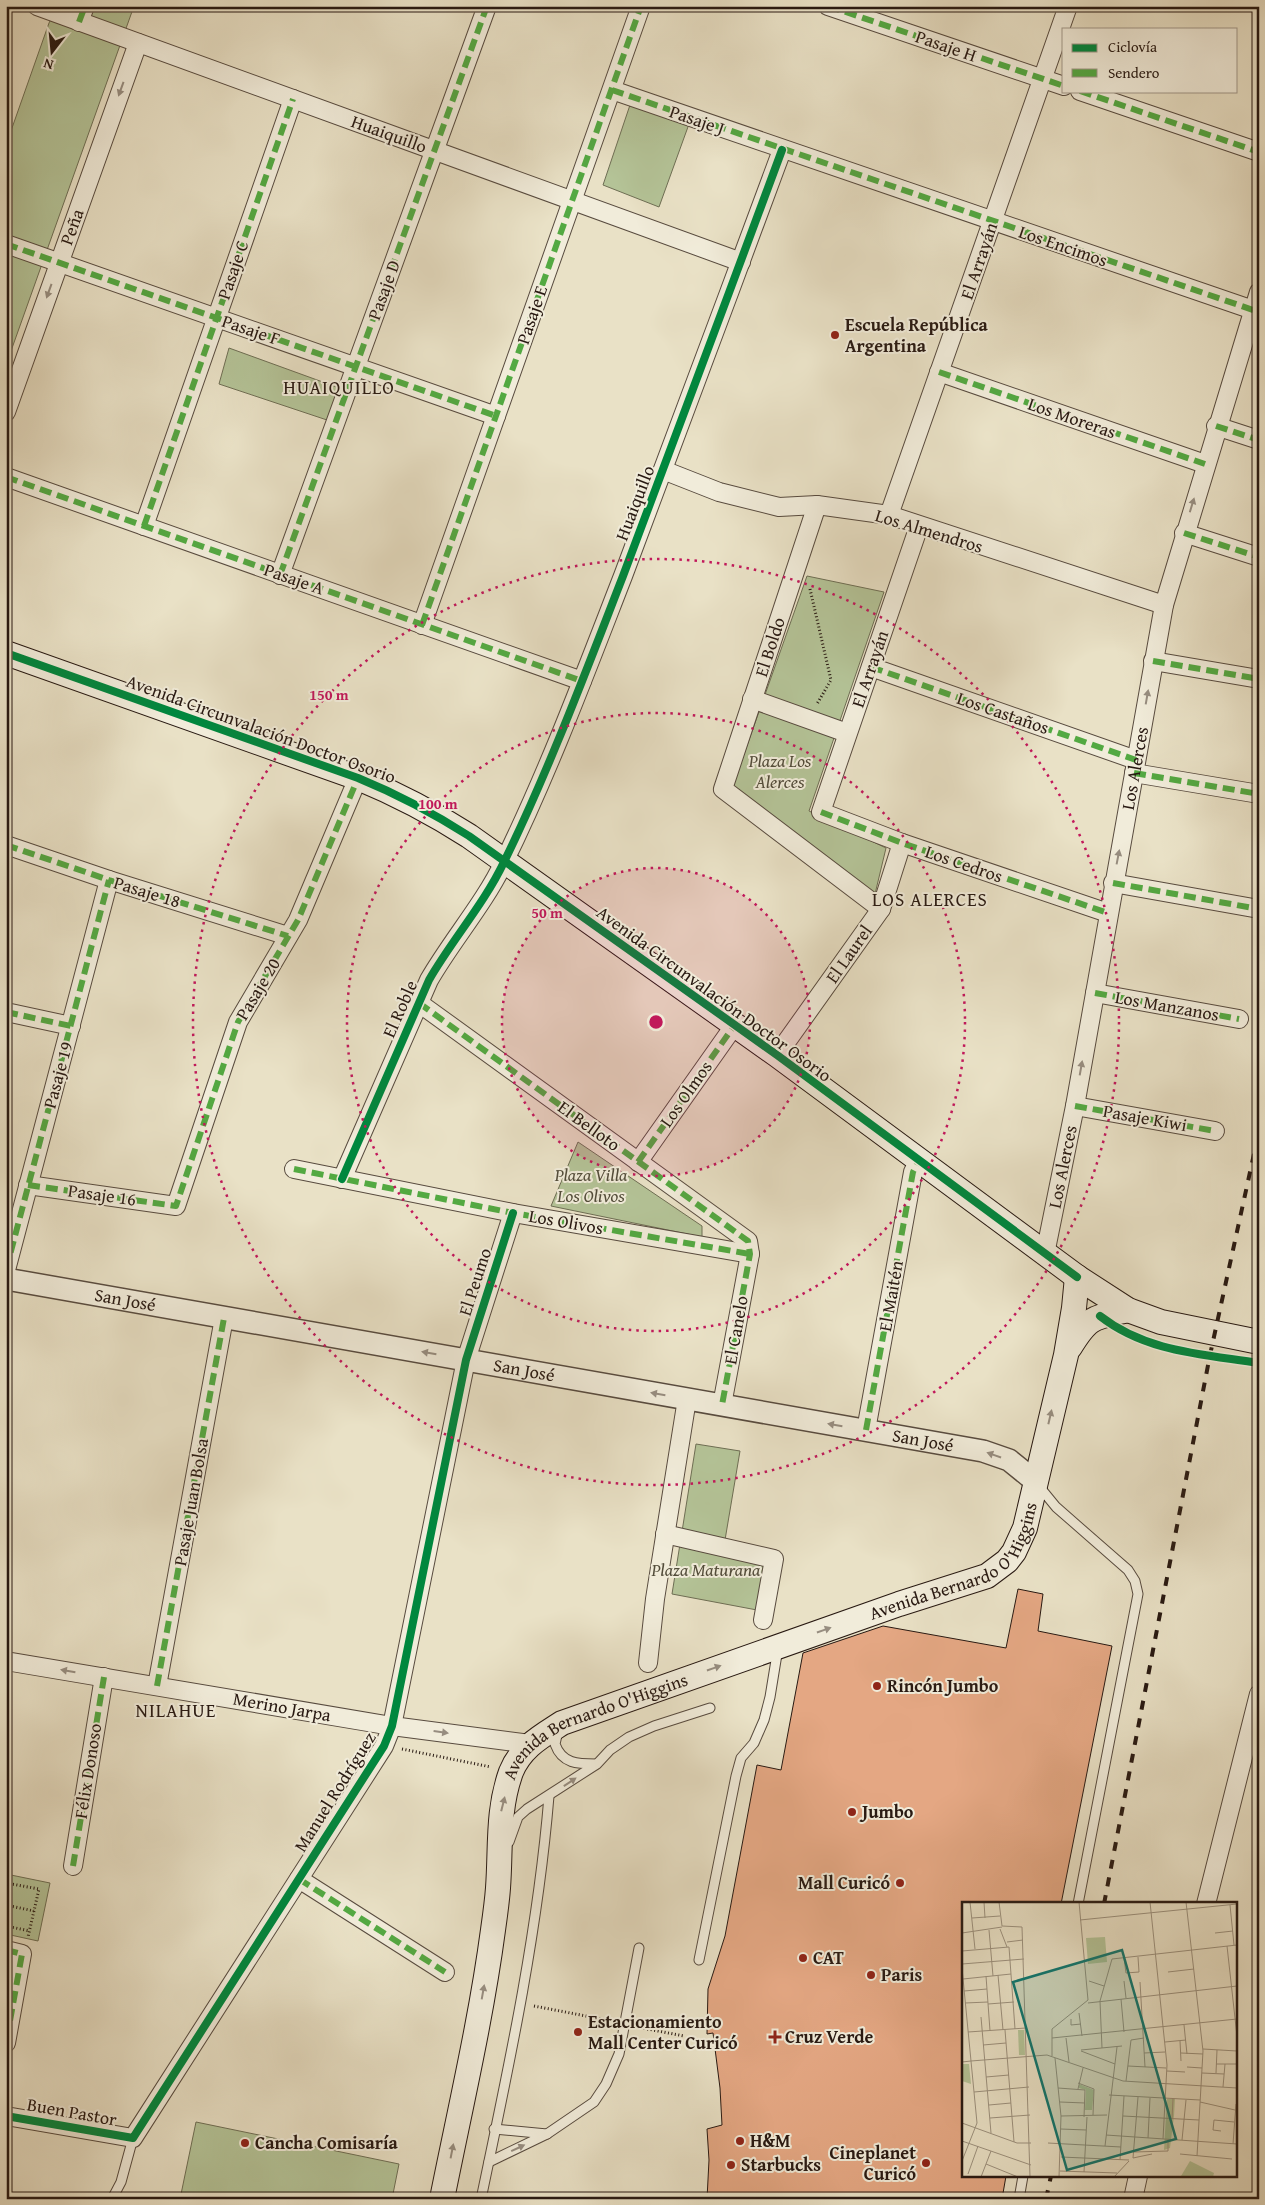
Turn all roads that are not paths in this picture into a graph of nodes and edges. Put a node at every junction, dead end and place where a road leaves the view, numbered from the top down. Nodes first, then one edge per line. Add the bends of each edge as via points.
1 (37, 6) edge
2 (488, 6) edge
3 (641, 6) edge
4 (828, 6) edge
5 (1068, 6) edge
6 (82, 14) edge
7 (138, 43) junction
8 (1043, 79) junction
9 (1062, 85) edge
10 (612, 90) junction
11 (1083, 92) edge
12 (293, 99) junction
13 (782, 150) junction
14 (435, 151) junction
15 (1259, 152) edge
16 (572, 200) junction
17 (992, 222) junction
18 (6, 244) edge
19 (741, 262) junction
20 (60, 263) junction
21 (1259, 292) edge
22 (1256, 311) edge
23 (216, 319) junction
24 (356, 366) junction
25 (940, 372) junction
26 (6, 412) edge
27 (496, 416) junction
28 (1216, 426) junction
29 (1259, 440) edge
30 (1205, 464) junction
31 (663, 470) junction
32 (6, 478) edge
33 (817, 505) junction
34 (889, 515) junction
35 (144, 526) junction
36 (919, 526) junction
37 (1184, 533) junction
38 (1259, 557) edge
39 (280, 575) junction
40 (1164, 605) junction
41 (422, 625) junction
42 (6, 653) edge
43 (1154, 661) junction
44 (871, 667) junction
45 (1259, 679) edge
46 (582, 681) junction
47 (752, 699) junction
48 (847, 733) junction
49 (1135, 766) junction
50 (358, 778) junction
51 (1259, 794) edge
52 (822, 812) joint
53 (902, 843) junction
54 (6, 845) edge
55 (504, 862) junction
56 (109, 880) junction
57 (1113, 883) junction
58 (881, 909) junction
59 (1259, 909) edge
60 (1108, 913) junction
61 (288, 936) junction
62 (1095, 993) junction
63 (419, 1004) junction
64 (6, 1012) edge
65 (1238, 1019) dead end
66 (70, 1026) junction
67 (734, 1026) junction
68 (777, 1055) junction
69 (1075, 1106) junction
70 (1215, 1131) dead end
71 (638, 1162) junction
72 (918, 1162) junction
73 (294, 1169) dead end
74 (342, 1179) junction
75 (28, 1185) junction
76 (176, 1206) joint
77 (513, 1213) junction
78 (750, 1254) junction
79 (1045, 1254) junction
80 (6, 1270) edge
81 (1077, 1277) junction
82 (6, 1279) edge
83 (1128, 1310) junction
84 (224, 1318) junction
85 (1259, 1342) edge
86 (1066, 1355) junction
87 (466, 1360) junction
88 (687, 1399) junction
89 (722, 1405) junction
90 (866, 1430) junction
91 (1035, 1481) junction
92 (666, 1534) junction
93 (762, 1620) dead end
94 (778, 1646) junction
95 (6, 1661) edge
96 (648, 1664) dead end
97 (104, 1677) junction
98 (157, 1686) junction
99 (1259, 1694) edge
100 (710, 1708) dead end
101 (562, 1723) junction
102 (392, 1726) junction
103 (530, 1744) junction
104 (597, 1764) junction
105 (549, 1796) junction
106 (72, 1866) dead end
107 (299, 1879) junction
108 (498, 1888) junction
109 (1078, 1902) edge
110 (1207, 1902) edge
111 (639, 1948) dead end
112 (14, 1952) edge
113 (699, 1960) dead end
114 (445, 1972) dead end
115 (6, 2043) edge
116 (6, 2116) edge
117 (494, 2129) junction
118 (547, 2134) junction
119 (133, 2138) junction
120 (489, 2162) junction
121 (1023, 2178) edge
122 (1138, 2178) edge
123 (112, 2199) edge
124 (442, 2199) edge
125 (481, 2199) edge
126 (1019, 2199) edge
127 (1133, 2199) edge

1 - 6 street, Huaiquillo
2 - 14 street, Pasaje D
3 - 10 street, Pasaje E
4 - 8 street, Pasaje H
5 - 8 street, El Arrayán
6 - 7 street, Huaiquillo
7 - 12 street, Huaiquillo
7 -> 20 street, Peña
8 - 9 street, Pasaje H
8 - 17 street, El Arrayán
10 - 13 street, Pasaje J
10 - 16 street, Pasaje E
11 - 15 street
12 - 14 street, Huaiquillo
12 - 23 street, Pasaje C
13 - 17 street, Los Encimos
13 - 19 street, Huaiquillo
14 - 16 street, Huaiquillo
14 - 24 street, Pasaje D
16 - 19 street, Huaiquillo
16 - 27 street, Pasaje E
17 - 22 street, Los Encimos
17 - 25 street, El Arrayán
18 - 20 street, Pasaje F
19 - 31 street, Huaiquillo
20 - 23 street, Pasaje F
20 -> 26 street, Peña
21 - 22 street, Los Alerces
22 - 28 street, Los Alerces
23 - 24 street, Pasaje F
23 - 35 street, Pasaje C
24 - 27 street, Pasaje F
24 - 39 street, Pasaje D
25 - 30 street, Los Moreras
25 - 34 street, El Arrayán
27 - 41 street, Pasaje E
28 - 29 street
28 - 30 street, Los Alerces
37 -> 30 street, Los Alerces
31 - 33 street, Los Almendros via 719,492 779,508
31 - 46 street, Huaiquillo
32 - 35 street, Pasaje A
33 - 34 street, Los Almendros
33 - 47 street, El Boldo
34 - 36 street, Los Almendros
35 - 39 street, Pasaje A
36 - 40 street, Los Almendros
36 - 44 street, El Arrayán
37 - 38 street
37 - 40 street, Los Alerces
39 - 41 street, Pasaje A
40 - 43 street, Los Alerces
41 - 46 street, Pasaje A
42 - 50 main road, Avenida Circunvalación Doctor Osorio
43 - 45 street
49 -> 43 street, Los Alerces
44 - 48 street, El Arrayán
44 - 49 street, Los Castaños
46 - 55 street, Huaiquillo
47 - 48 street
47 - 58 street, El Boldo via 722,789
48 - 52 street, El Arrayán
49 - 51 street, Los Castaños
57 -> 49 street, Los Alerces
50 - 55 main road, Avenida Circunvalación Doctor Osorio via 422,807
50 - 61 street, Pasaje 20 via 298,920
52 - 53 street, Los Cedros
53 - 58 street, El Laurel
53 - 60 street, Los Cedros
54 - 56 street, Pasaje 18
55 - 63 street, El Roble via 471,919 442,958
55 - 67 main road, Avenida Circunvalación Doctor Osorio
56 - 61 street, Pasaje 18
56 - 66 street, Pasaje 19
57 - 59 street
57 - 60 street, Los Alerces
58 - 68 street, El Laurel
60 - 62 street, Los Alerces
61 - 76 street, Pasaje 20 via 232,1035
62 - 65 street, Los Manzanos
69 -> 62 street, Los Alerces
63 - 71 street, El Belloto
63 - 74 street, El Roble
64 - 66 street
66 - 75 street, Pasaje 19
67 - 68 main road, Avenida Circunvalación Doctor Osorio
67 - 71 street, Los Olmos
68 - 72 main road, Avenida Circunvalación Doctor Osorio
69 - 70 street, Pasaje Kiwi
69 - 79 street, Los Alerces
71 - 78 street, El Belloto via 748,1242
72 - 79 main road, Avenida Circunvalación Doctor Osorio
72 - 90 street, El Maitén via 913,1172
73 - 74 street, Los Olivos
74 - 77 street, Los Olivos
75 - 76 street, Pasaje 16
75 - 80 street, Pasaje 19
77 - 78 street, Los Olivos
77 - 87 street, El Peumo
78 - 89 street, El Canelo
79 - 81 main road, Avenida Circunvalación Doctor Osorio
81 - 83 main road, Avenida Circunvalación Doctor Osorio
81 - 86 main road
82 - 84 street, San José
83 - 85 main road, Avenida Circunvalación Doctor Osorio via 1161,1322
83 - 86 main road via 1092,1318
87 -> 84 street, San José
84 - 98 street, Pasaje Juan Bolsa
91 -> 86 main road
88 -> 87 street, San José
87 - 102 street, Manuel Rodríguez
88 - 89 street, San José
88 - 92 street
90 -> 89 street, San José
91 -> 90 street, San José via 1009,1460 983,1451
94 -> 91 main road, Avenida Bernardo O'Higgins via 974,1581 998,1569 1019,1543
91 - 109 lane via 1056,1507 1128,1570 1138,1594
92 - 93 street via 774,1559
92 - 96 street
101 -> 94 main road, Avenida Bernardo O'Higgins
94 - 113 lane via 764,1720 754,1743 741,1758 736,1776
97 -> 95 street, Merino Jarpa
97 - 98 street, Merino Jarpa
97 - 106 street, Félix Donoso
98 - 102 street, Merino Jarpa
99 - 110 street
100 - 104 lane via 629,1737
101 - 103 main road, Avenida Bernardo O'Higgins
101 - 104 lane via 555,1744 564,1759
102 -> 103 street, Merino Jarpa
102 - 107 street, Manuel Rodríguez via 384,1746
108 -> 103 main road, Avenida Bernardo O'Higgins via 501,1811 512,1772
105 -> 104 lane
105 - 108 lane via 518,1817
105 - 117 lane via 540,1878
107 - 114 street
107 - 119 street, Manuel Rodríguez
124 -> 108 main road, Avenida Bernardo O'Higgins via 483,1995
111 - 118 lane via 619,2054 606,2084 594,2102
112 - 115 street
116 - 119 street, Buen Pastor
117 - 118 lane
117 - 120 lane
120 -> 118 lane
119 - 123 lane via 121,2182
120 - 125 lane
121 - 126 lane
122 - 127 street

